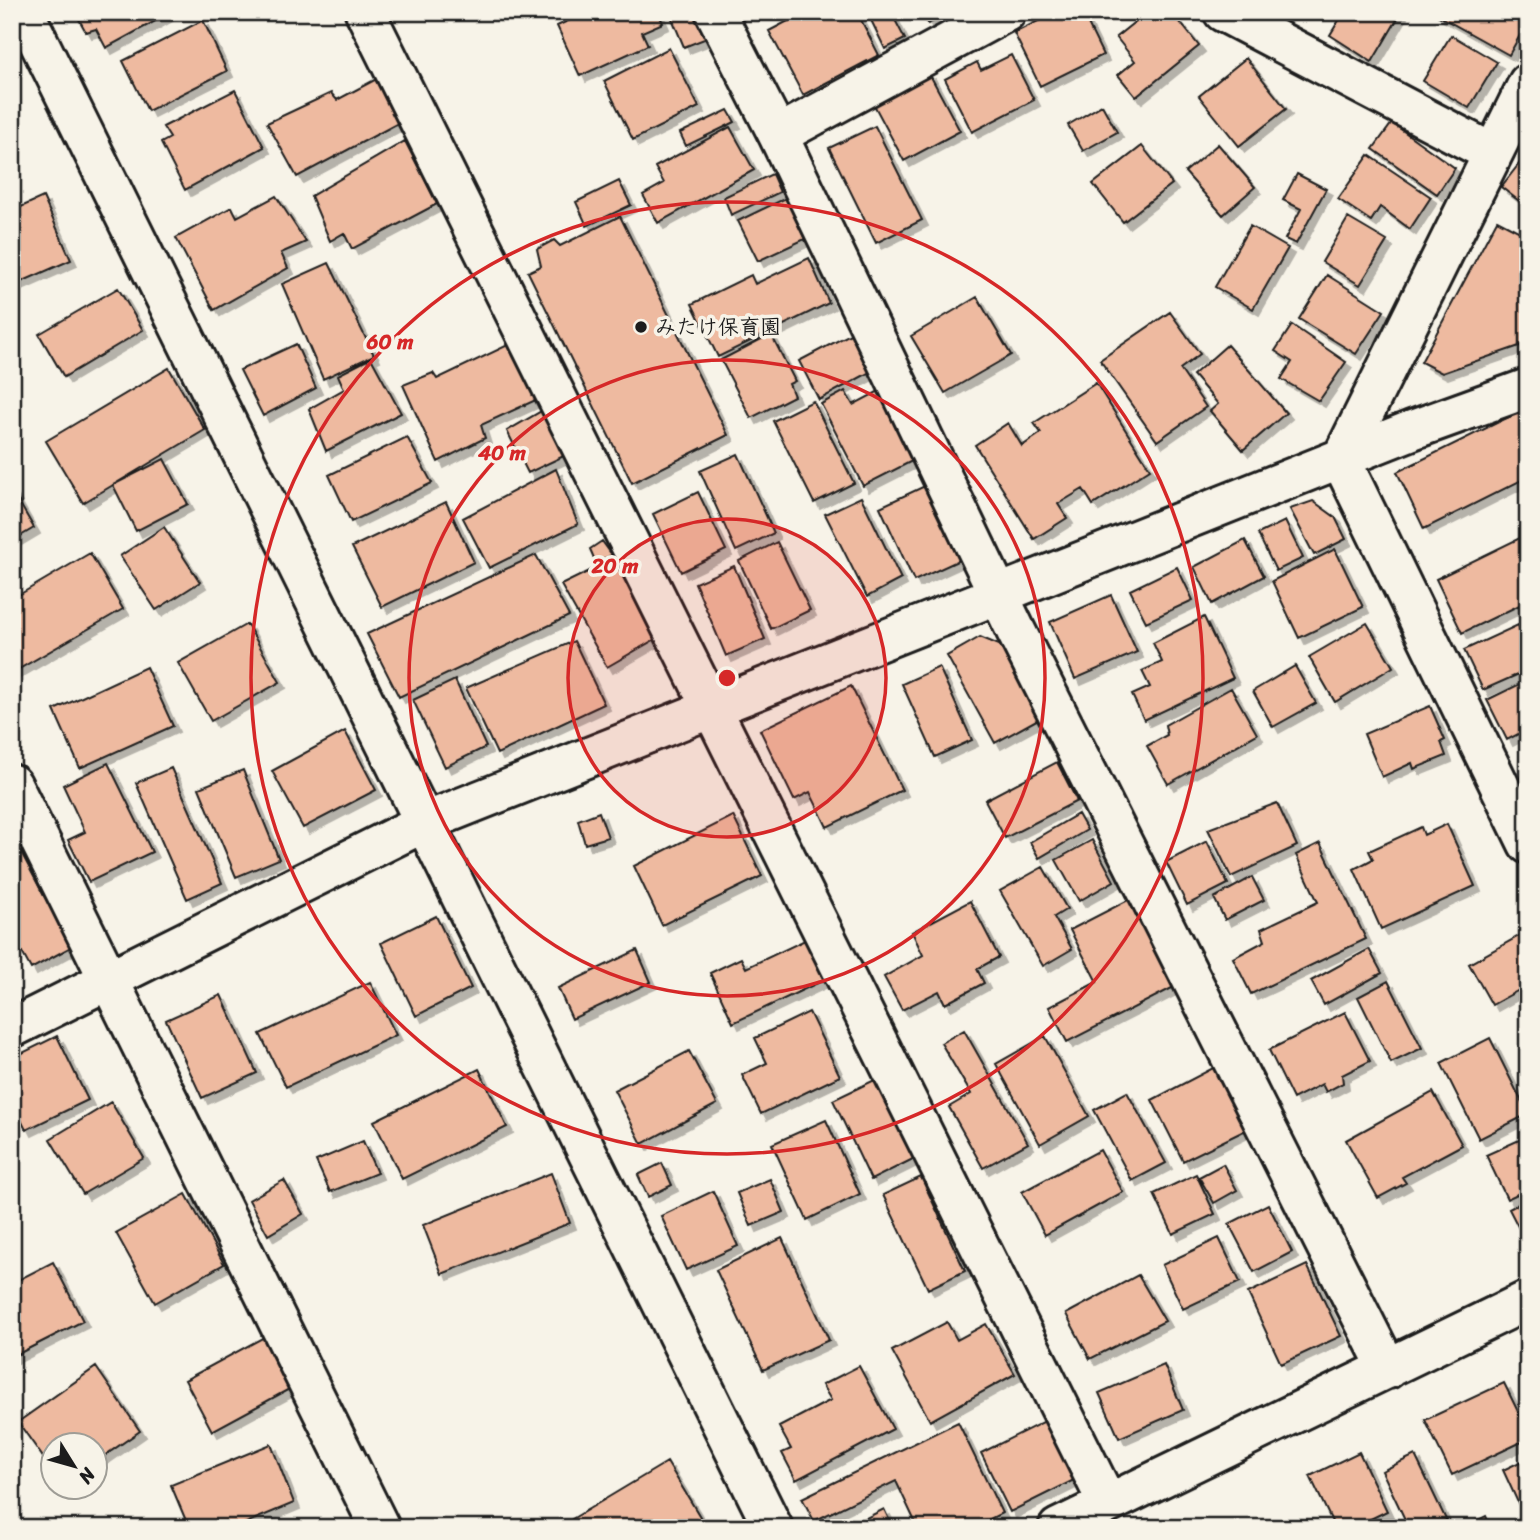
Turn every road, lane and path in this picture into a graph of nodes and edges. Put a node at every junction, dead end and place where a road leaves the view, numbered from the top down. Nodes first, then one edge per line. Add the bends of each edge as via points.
1 (24, 12) edge
2 (365, 12) edge
3 (715, 12) edge
4 (1006, 12) edge
5 (1223, 12) edge
6 (1528, 83) edge
7 (778, 135) junction
8 (1492, 153) junction
9 (1528, 388) edge
10 (1341, 460) junction
11 (999, 595) junction
12 (713, 709) junction
13 (12, 784) edge
14 (425, 822) junction
15 (1528, 845) edge
16 (110, 980) junction
17 (12, 1028) edge
18 (1528, 1300) edge
19 (1388, 1369) junction
20 (1107, 1502) junction
21 (380, 1528) edge
22 (773, 1528) edge
23 (1058, 1528) edge

1 - 14 street
2 - 12 street
3 - 7 street
4 - 7 street
5 - 8 street
6 - 8 street
7 - 11 street
8 - 10 street
9 - 10 street
10 - 11 street
10 - 15 street
11 - 12 street
11 - 19 street
12 - 14 street
12 - 20 street
13 - 16 street
14 - 16 street
14 - 22 street
16 - 17 street
16 - 21 street
18 - 19 street
19 - 20 street
20 - 23 street

